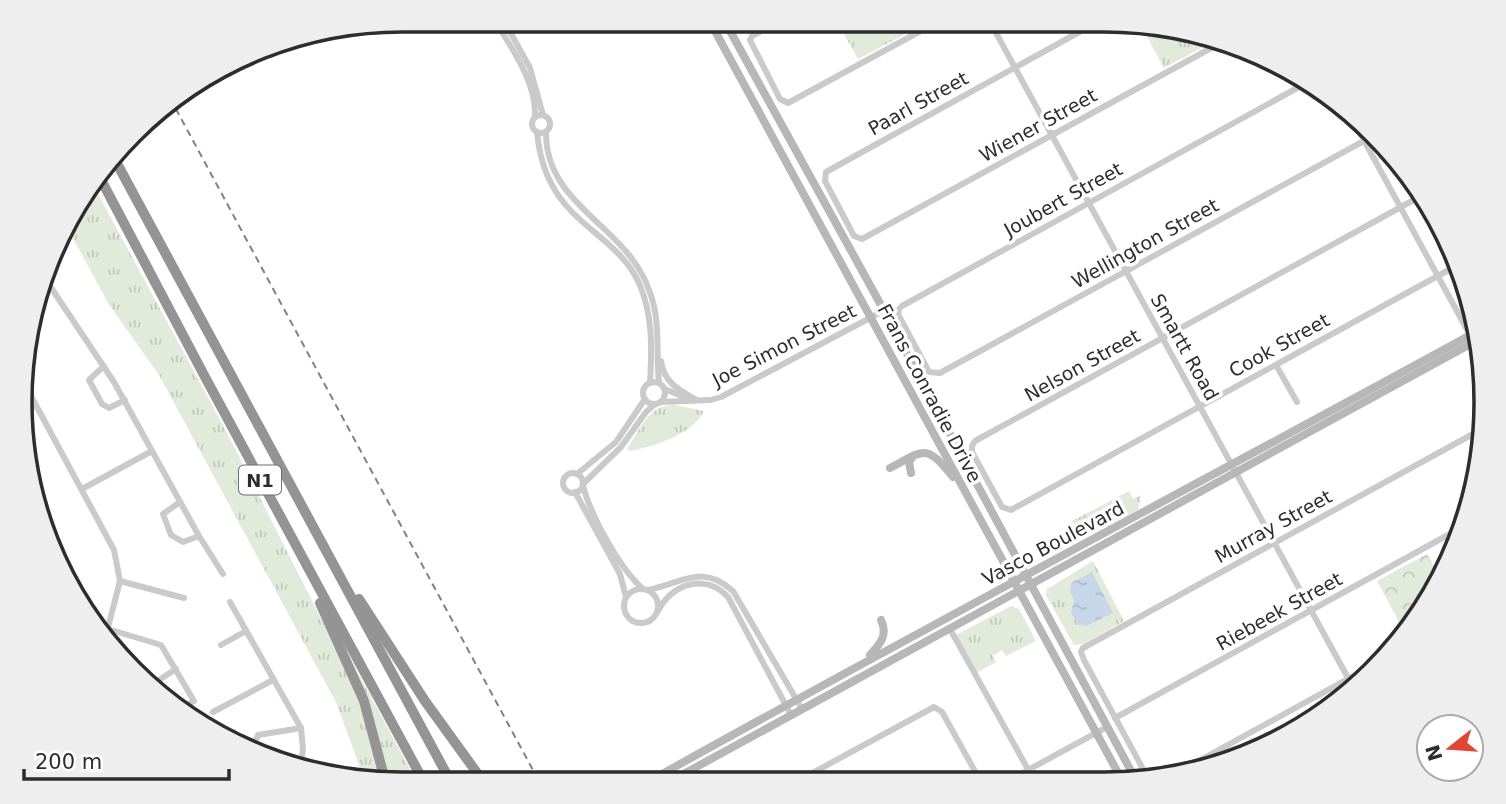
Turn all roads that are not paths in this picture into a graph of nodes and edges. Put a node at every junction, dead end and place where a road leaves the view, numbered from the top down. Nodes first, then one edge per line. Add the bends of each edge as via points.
1 (502, 32) edge
2 (510, 32) edge
3 (716, 32) edge
4 (731, 32) edge
5 (760, 32) edge
6 (919, 32) edge
7 (996, 32) edge
8 (1079, 32) edge
9 (1212, 48) edge
10 (1015, 67) junction
11 (1299, 87) edge
12 (543, 115) junction
13 (535, 117) junction
14 (537, 132) junction
15 (546, 132) junction
16 (1052, 136) junction
17 (1366, 140) edge
18 (1369, 143) edge
19 (118, 165) edge
20 (103, 183) edge
21 (1414, 200) edge
22 (1089, 203) junction
23 (1401, 207) junction
24 (866, 237) joint
25 (1450, 269) edge
26 (1126, 272) junction
27 (1438, 276) junction
28 (50, 286) edge
29 (883, 311) junction
30 (871, 317) junction
31 (1466, 326) edge
32 (1163, 339) junction
33 (1469, 343) edge
34 (659, 347) junction
35 (1276, 365) junction
36 (104, 366) junction
37 (933, 374) joint
38 (205, 377) junction
39 (650, 383) junction
40 (659, 383) junction
41 (665, 389) junction
42 (32, 398) edge
43 (645, 399) junction
44 (125, 400) junction
45 (698, 400) junction
46 (1297, 402) dead end
47 (658, 403) junction
48 (36, 405) junction
49 (32, 407) edge
50 (1200, 407) junction
51 (1473, 434) edge
52 (152, 451) junction
53 (913, 456) junction
54 (890, 468) dead end
55 (1234, 469) junction
56 (911, 473) dead end
57 (577, 474) junction
58 (583, 485) junction
59 (82, 489) junction
60 (575, 492) junction
61 (966, 493) junction
62 (180, 502) junction
63 (1007, 510) joint
64 (1450, 534) edge
65 (199, 536) junction
66 (1275, 543) junction
67 (326, 551) junction
68 (223, 574) dead end
69 (1026, 575) junction
70 (120, 581) junction
71 (1014, 581) junction
72 (1031, 585) junction
73 (645, 589) junction
74 (1020, 591) junction
75 (626, 597) junction
76 (184, 598) dead end
77 (230, 603) dead end
78 (658, 611) junction
79 (1311, 611) junction
80 (881, 620) dead end
81 (108, 629) edge
82 (109, 629) edge
83 (950, 629) junction
84 (246, 631) junction
85 (221, 645) dead end
86 (863, 662) junction
87 (176, 669) junction
88 (1353, 676) edge
89 (1348, 679) junction
90 (273, 680) junction
91 (158, 681) edge
92 (796, 699) junction
93 (188, 705) edge
94 (786, 705) junction
95 (802, 709) junction
96 (213, 712) dead end
97 (791, 715) junction
98 (1115, 718) junction
99 (1107, 727) junction
100 (301, 729) junction
101 (1096, 733) junction
102 (255, 742) edge
103 (302, 759) edge
104 (1201, 760) edge
105 (1028, 770) junction
106 (1143, 770) edge
107 (383, 772) edge
108 (419, 772) edge
109 (446, 772) edge
110 (476, 772) edge
111 (666, 772) edge
112 (687, 772) edge
113 (815, 772) edge
114 (975, 772) edge
115 (1024, 772) edge
116 (1117, 772) edge
117 (1131, 772) edge

1 - 13 street via 526,78
2 - 12 street via 530,68
3 - 30 main road, Frans Conradie Drive
4 - 29 main road, Frans Conradie Drive
5 - 6 street via 750,40 780,99 788,103
7 - 10 street, Smartt Road
8 - 10 street, Paarl Street
9 - 16 street, Wiener Street
10 - 16 street, Smartt Road
10 - 24 street, Paarl Street via 826,172 825,181 854,236
11 - 22 street, Joubert Street
12 - 13 street
12 - 15 street via 550,123
13 - 14 street via 532,124
14 - 15 street
14 - 39 street via 541,161 553,188 573,213 611,245 638,281 650,323
15 - 34 street via 549,160 563,188 624,246 644,277 655,306
16 - 22 street, Smartt Road
16 - 24 street, Wiener Street
17 - 26 street, Wellington Street
18 - 23 street
19 - 67 highway, N1
20 - 38 highway, N1
21 - 23 street, Nelson Street
22 - 26 street, Smartt Road
22 - 37 street, Joubert Street via 900,308 899,316
23 - 27 street
23 - 32 street, Nelson Street
25 - 27 street, Cook Street
26 - 32 street, Smartt Road
26 - 37 street, Wellington Street
27 - 31 street
27 - 35 street, Cook Street
28 - 36 street
29 - 30 street, Joe Simon Street
29 - 69 main road, Frans Conradie Drive
30 - 45 street, Joe Simon Street via 721,397
30 - 61 main road, Frans Conradie Drive
32 - 50 street, Smartt Road
32 - 63 street, Nelson Street via 974,443 972,452
33 - 55 main road, Vasco Boulevard
34 - 40 street
34 - 45 street via 661,367 671,384
35 - 46 street
35 - 50 street, Cook Street
36 - 44 street
36 - 44 street via 89,380 102,404 109,408
38 - 107 highway via 345,658 370,719
38 - 108 highway, N1
39 - 40 street
39 - 43 street via 644,390
40 - 41 street
41 - 45 street, Joe Simon Street
41 - 47 street
42 - 48 street
43 - 47 street
43 - 57 street via 616,442
44 - 52 street
45 - 47 street, Joe Simon Street
47 - 58 street
48 - 49 street
48 - 59 street
50 - 55 street, Smartt Road
50 - 63 street, Cook Street
51 - 66 street, Murray Street
52 - 59 street
52 - 62 street
53 - 54 main road
53 - 56 main road
53 - 61 main road via 922,452 935,456
55 - 66 street, Smartt Road
55 - 69 main road, Vasco Boulevard
55 - 72 main road, Vasco Boulevard
57 - 58 street
57 - 60 street via 564,481 566,489
58 - 60 street
58 - 73 street via 626,572
59 - 70 street via 114,550
60 - 75 street via 620,574
61 - 71 main road, Frans Conradie Drive
62 - 65 street
62 - 65 street via 163,514 172,535 183,542
64 - 79 street, Riebeek Street
65 - 68 street
66 - 79 street, Smartt Road
66 - 98 street, Murray Street via 1080,652
67 - 109 highway, N1
67 - 110 highway
69 - 71 main road, Vasco Boulevard
69 - 72 main road, Frans Conradie Drive
70 - 76 street
70 - 81 street
71 - 74 main road, Frans Conradie Drive
71 - 86 main road, Vasco Boulevard
72 - 74 main road, Vasco Boulevard
72 - 99 main road, Frans Conradie Drive
73 - 75 street via 633,590
73 - 78 street via 658,601
73 - 92 street via 696,575 725,584
74 - 83 main road, Vasco Boulevard
74 - 101 main road, Frans Conradie Drive
75 - 78 street via 624,611 635,623 648,622
77 - 84 street
78 - 94 street via 670,594 686,585 706,583 722,591
79 - 89 street, Smartt Road
79 - 98 street, Riebeek Street
80 - 86 main road via 883,639
82 - 87 street via 161,645
83 - 95 main road, Vasco Boulevard
83 - 105 street
84 - 85 street
84 - 90 street
86 - 92 main road, Vasco Boulevard
87 - 91 street
87 - 93 street via 194,701
88 - 89 street
89 - 104 street
90 - 96 street
90 - 100 street
92 - 94 main road, Vasco Boulevard
92 - 95 street
94 - 97 street
94 - 111 main road, Vasco Boulevard
95 - 97 main road, Vasco Boulevard
97 - 112 main road, Vasco Boulevard
98 - 106 street
99 - 101 street
99 - 117 main road, Frans Conradie Drive
100 - 102 street via 258,735
100 - 103 street
101 - 105 street
101 - 116 main road, Frans Conradie Drive
105 - 115 street
113 - 114 street via 934,708 942,712

